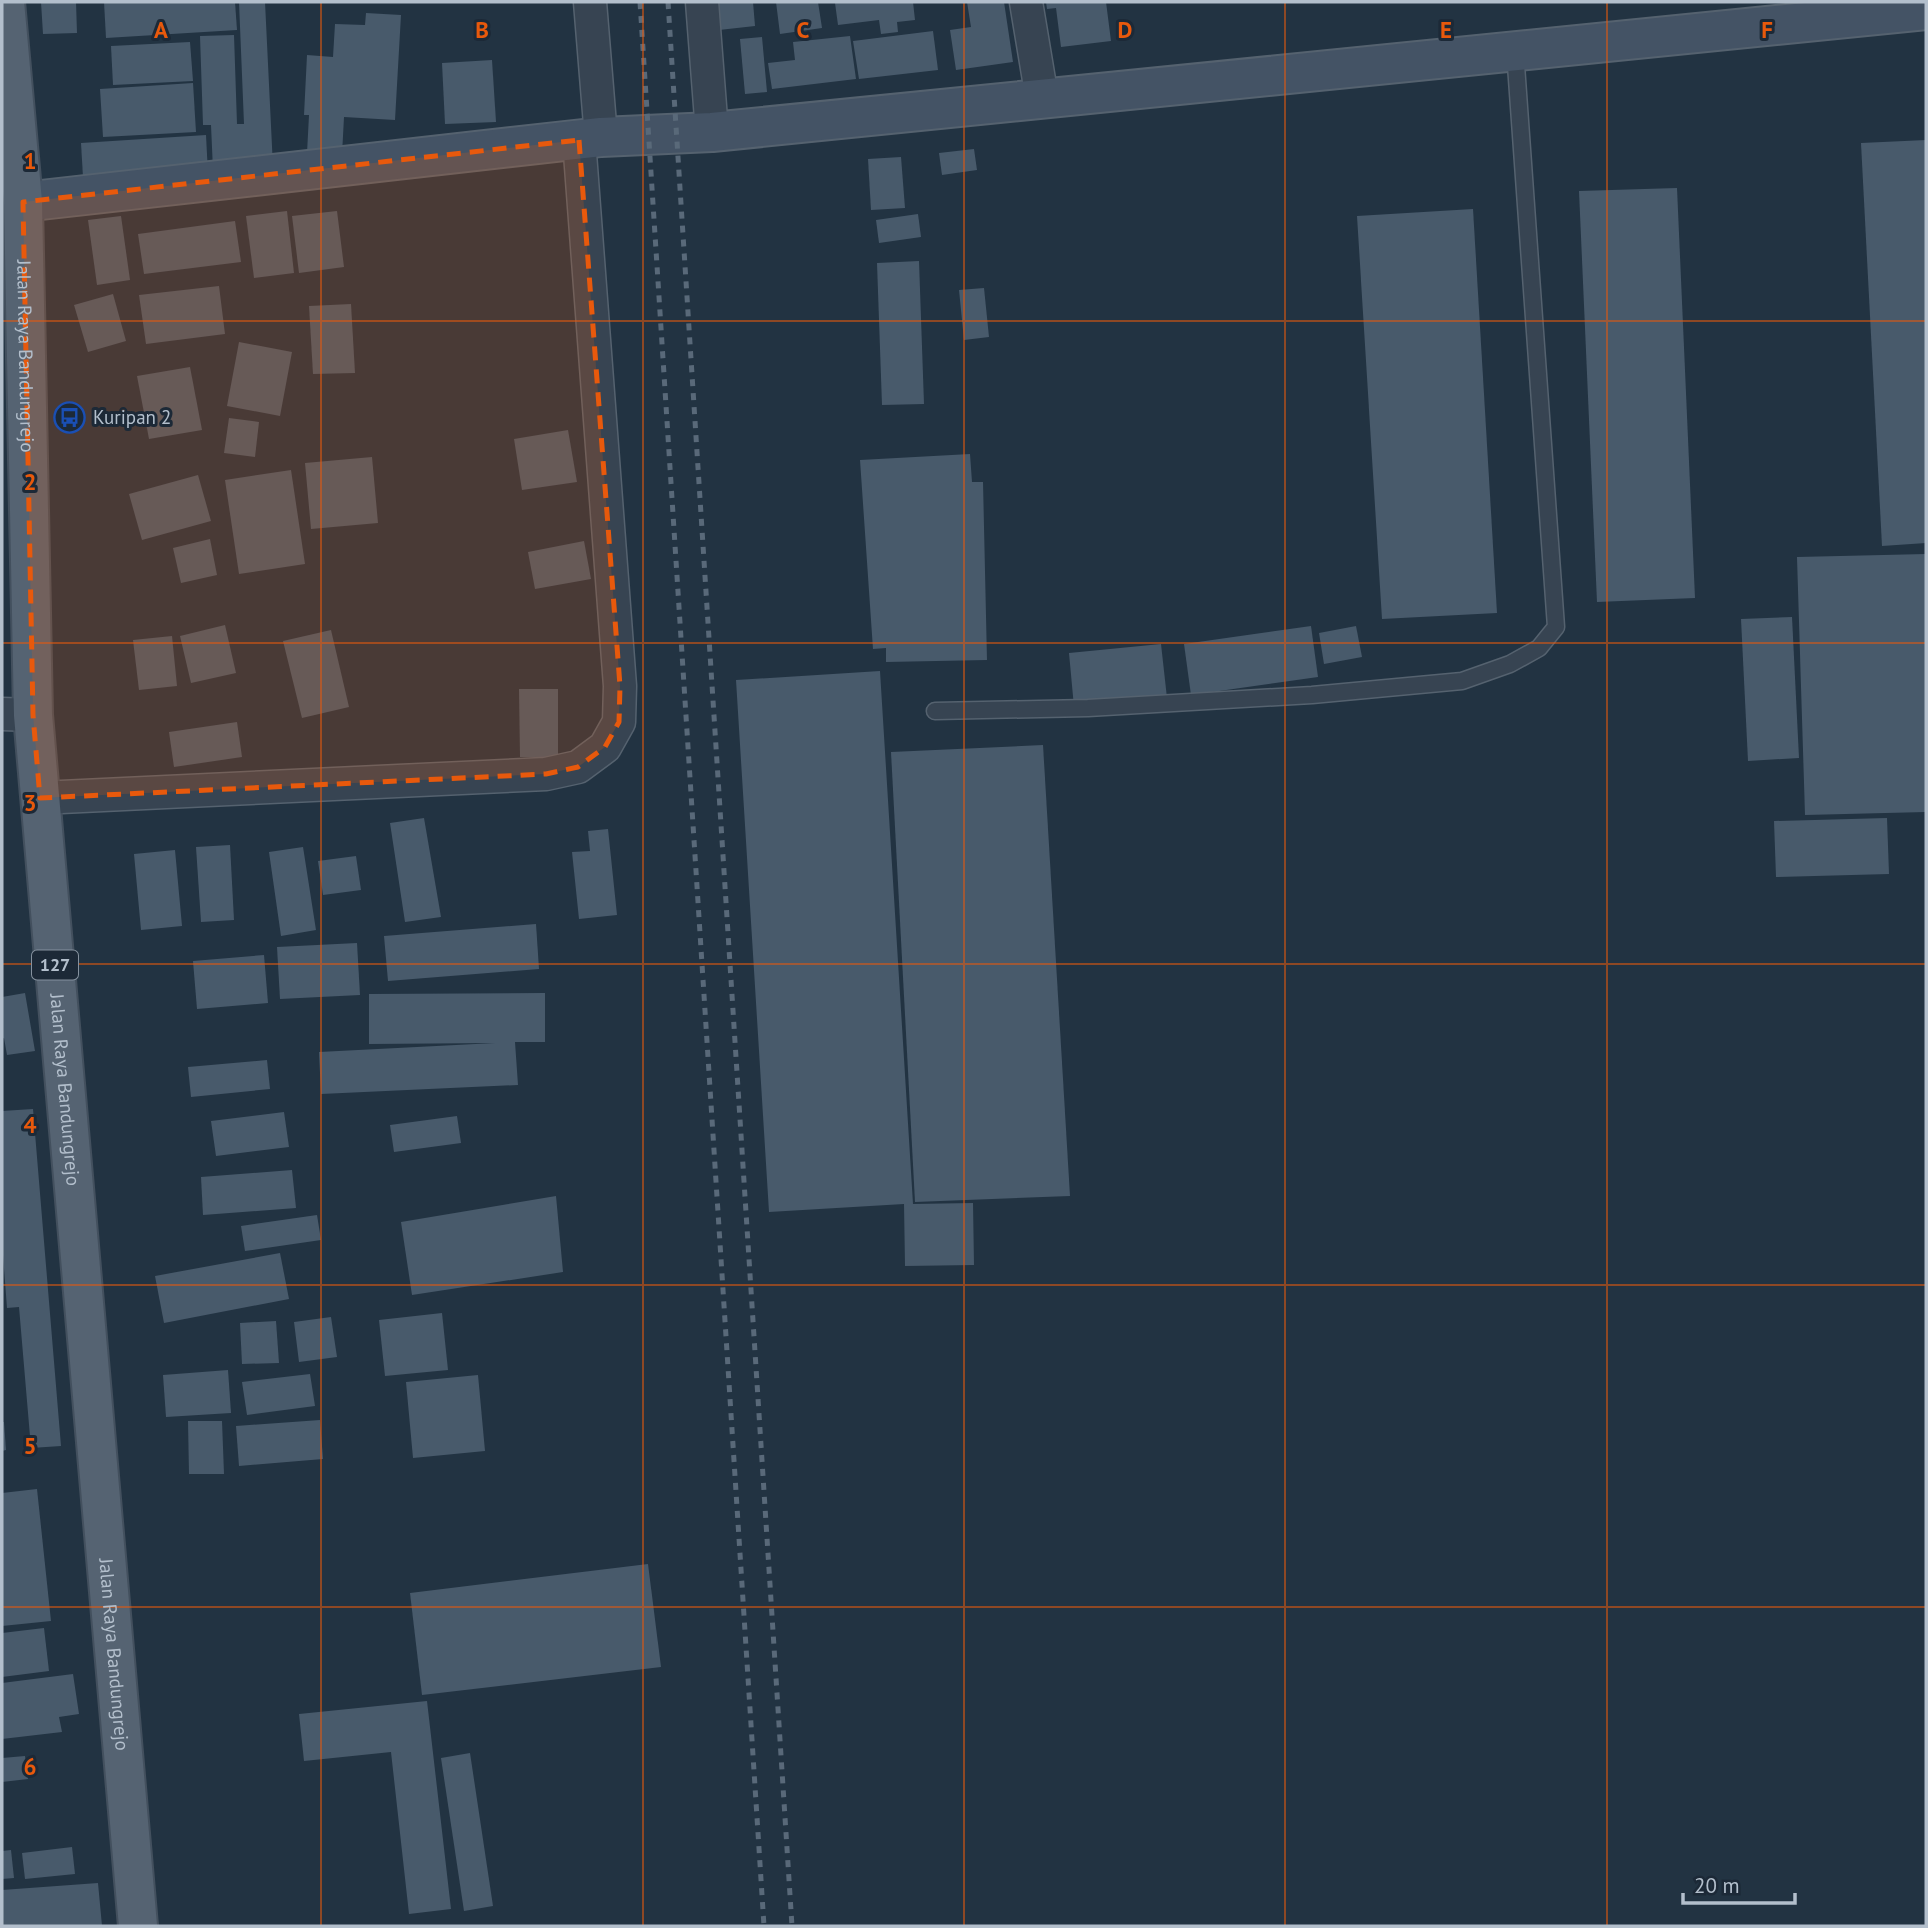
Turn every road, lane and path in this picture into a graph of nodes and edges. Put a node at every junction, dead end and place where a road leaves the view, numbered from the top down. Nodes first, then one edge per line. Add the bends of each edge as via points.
1 (5, 2) edge
2 (590, 2) edge
3 (702, 2) edge
4 (1026, 2) edge
5 (1926, 10) edge
6 (1926, 18) edge
7 (1515, 51) junction
8 (1042, 98) junction
9 (712, 132) junction
10 (590, 139) junction
11 (23, 202) junction
12 (13, 270) edge
13 (935, 711) dead end
14 (17, 715) edge
15 (40, 798) junction
16 (138, 1926) edge

1 - 11 main road, Jalan Raya Bandungrejo / 127
2 - 10 street
3 - 9 street
4 - 8 street
5 - 6 lane
5 - 7 main road
7 - 8 main road
7 - 13 lane via 1556,627 1539,648 1462,681 1088,708
8 - 9 main road
9 - 10 main road
10 - 11 main road
10 - 15 street via 620,686 619,722 605,747 578,767 546,774
11 - 12 main road, Jalan Raya Bandungrejo / 127
12 - 14 main road, Jalan Raya Bandungrejo / 127
14 - 15 main road, Jalan Raya Bandungrejo / 127
15 - 16 main road, Jalan Raya Bandungrejo / 127

